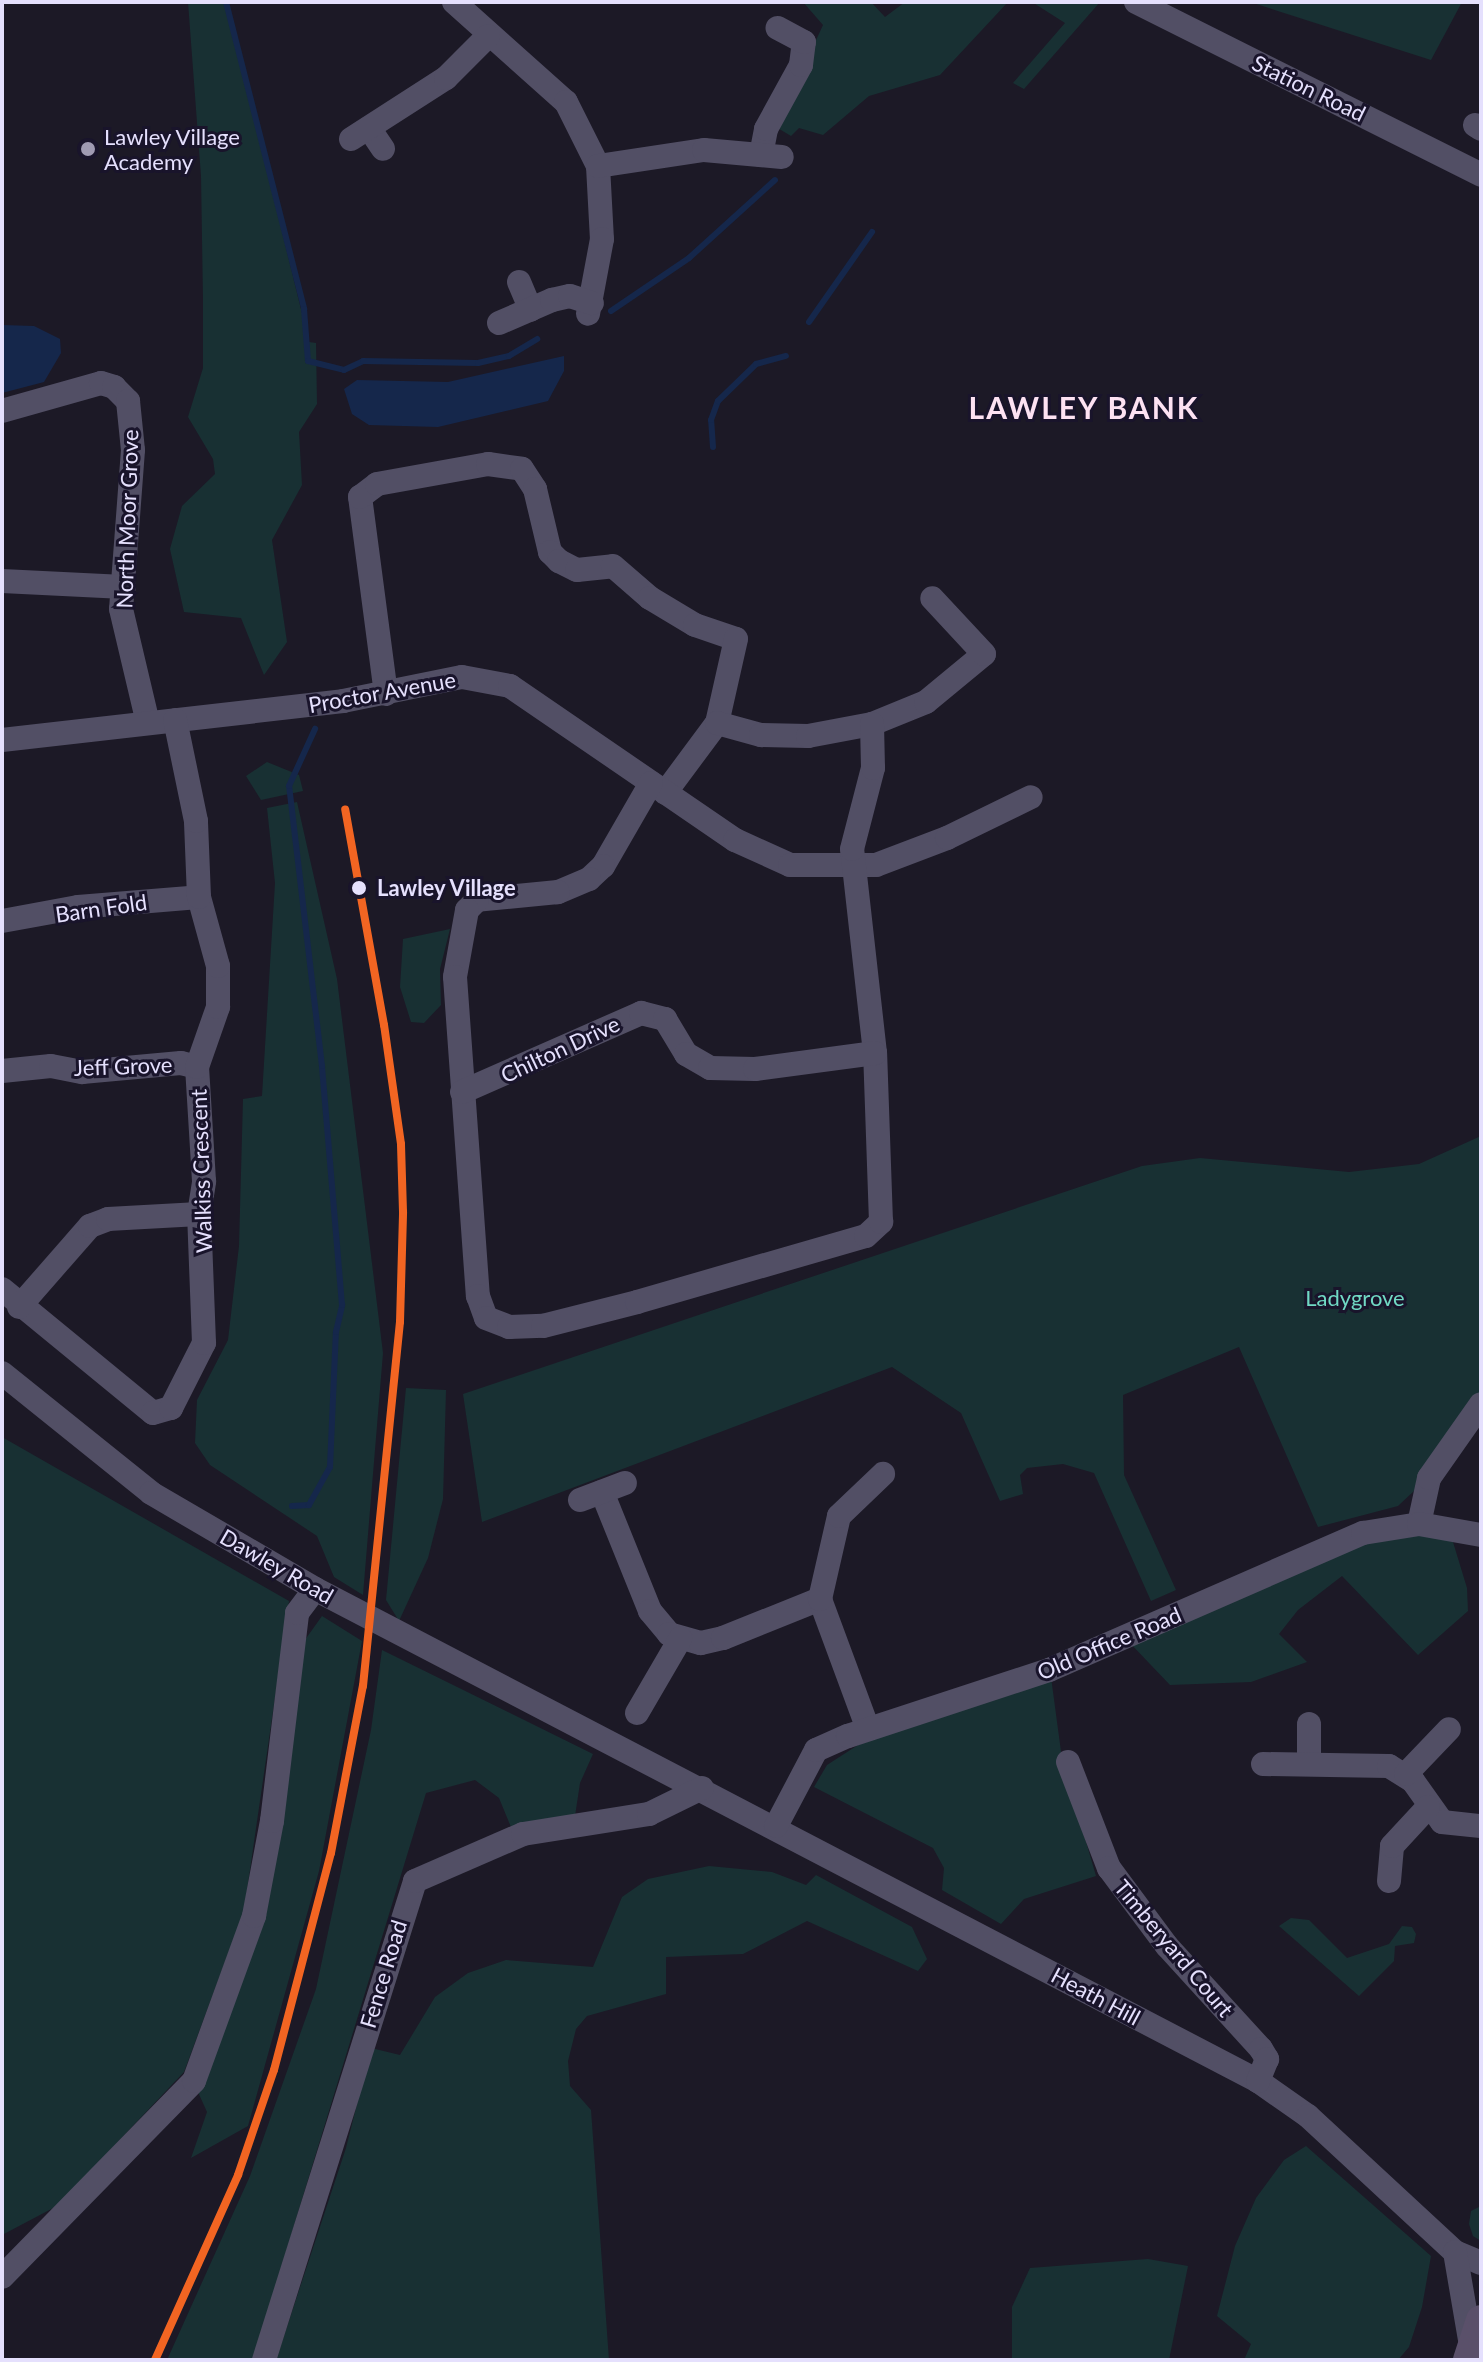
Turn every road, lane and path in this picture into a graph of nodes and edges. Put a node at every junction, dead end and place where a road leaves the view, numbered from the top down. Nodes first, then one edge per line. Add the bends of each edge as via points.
1 (454, 2) edge
2 (1136, 2) edge
3 (778, 28) dead end
4 (488, 36) junction
5 (383, 149) dead end
6 (598, 166) junction
7 (1481, 175) edge
8 (519, 282) dead end
9 (531, 310) junction
10 (499, 323) dead end
11 (2, 411) edge
12 (2, 581) edge
13 (124, 587) junction
14 (932, 598) dead end
15 (386, 694) junction
16 (175, 720) junction
17 (148, 723) junction
18 (717, 723) junction
19 (872, 724) junction
20 (2, 740) edge
21 (658, 788) junction
22 (1031, 797) dead end
23 (854, 869) junction
24 (199, 897) junction
25 (2, 921) edge
26 (875, 1053) junction
27 (197, 1067) junction
28 (2, 1071) edge
29 (462, 1092) junction
30 (199, 1214) junction
31 (2, 1289) edge
32 (19, 1307) junction
33 (2, 1373) edge
34 (1481, 1404) edge
35 (883, 1474) dead end
36 (602, 1492) dead end
37 (1419, 1524) junction
38 (1481, 1535) edge
39 (315, 1589) junction
40 (820, 1599) junction
41 (680, 1639) junction
42 (637, 1713) dead end
43 (1309, 1724) dead end
44 (868, 1729) junction
45 (1449, 1729) dead end
46 (1068, 1762) dead end
47 (1263, 1764) dead end
48 (1309, 1764) junction
49 (1406, 1774) junction
50 (702, 1788) junction
51 (1428, 1807) junction
52 (776, 1826) junction
53 (1481, 1826) edge
54 (1389, 1881) dead end
55 (1258, 2081) junction
56 (1455, 2252) junction
57 (1481, 2263) edge
58 (2, 2277) edge
59 (1473, 2342) edge
60 (264, 2360) edge

1 - 4 street
2 - 7 street, Station Road
3 - 6 street via 804,42 801,65 766,129 771,156 704,150
4 - 5 street via 446,78 360,134
4 - 6 street via 566,102
6 - 9 street via 602,239 590,308 570,296
8 - 9 street
9 - 10 street
11 - 13 street, North Moor Grove via 101,383 128,401 133,450 126,495
12 - 13 street
13 - 17 street, North Moor Grove via 125,635 142,682
14 - 19 street via 984,654 926,702
15 - 16 street, Proctor Avenue
15 - 18 street via 375,643 373,568 359,521 360,497 377,484 503,465 522,469 529,477 550,552 559,561 577,570 613,566 683,618 736,639
15 - 21 street, Proctor Avenue via 462,677 510,686
16 - 17 street, Proctor Avenue
16 - 24 street, Walkiss Crescent via 196,821
17 - 20 street, Proctor Avenue
18 - 19 street via 738,732 790,736
18 - 21 street
19 - 23 street via 873,768 852,849
21 - 23 street, Proctor Avenue via 762,855 790,865
21 - 29 street via 589,879 558,892 477,900 467,910 455,977
22 - 23 street, Proctor Avenue via 917,851
23 - 26 street
24 - 25 street, Barn Fold via 78,907
24 - 27 street, Walkiss Crescent via 218,966 218,1007
26 - 29 street, Chilton Drive via 755,1069 710,1068 686,1054 665,1019 641,1013
26 - 29 street via 882,1197 876,1229 637,1302 523,1328 495,1323 481,1310
27 - 28 street, Jeff Grove via 181,1063 82,1072 51,1066
27 - 30 street, Walkiss Crescent via 204,1181
30 - 32 street via 108,1219 90,1226
30 - 32 street, Walkiss Crescent via 207,1334 171,1408 153,1413
31 - 32 street, Walkiss Crescent
33 - 39 street, Dawley Road via 151,1493
34 - 37 street via 1429,1478
35 - 40 street via 839,1516
36 - 41 street via 657,1624
37 - 38 street, Old Office Road
37 - 44 street, Old Office Road via 1363,1533 1049,1670
39 - 50 street, Dawley Road
39 - 58 street via 297,1613 272,1821 254,1916 194,2081
40 - 41 street via 723,1638 701,1643
40 - 44 street
41 - 42 street
43 - 48 street
44 - 52 street, Old Office Road via 816,1750
45 - 49 street
46 - 55 street, Timberyard Court via 1109,1868 1167,1946 1261,2049 1267,2059
47 - 48 street
48 - 49 street via 1376,1763
49 - 51 street
50 - 52 street, Heath Hill
50 - 60 street, Fence Road via 649,1814 523,1834 415,1881
51 - 53 street via 1453,1826
51 - 54 street via 1392,1846
52 - 55 street, Heath Hill
55 - 56 street, Heath Hill via 1308,2116
56 - 57 street, Heath Hill
56 - 59 street

